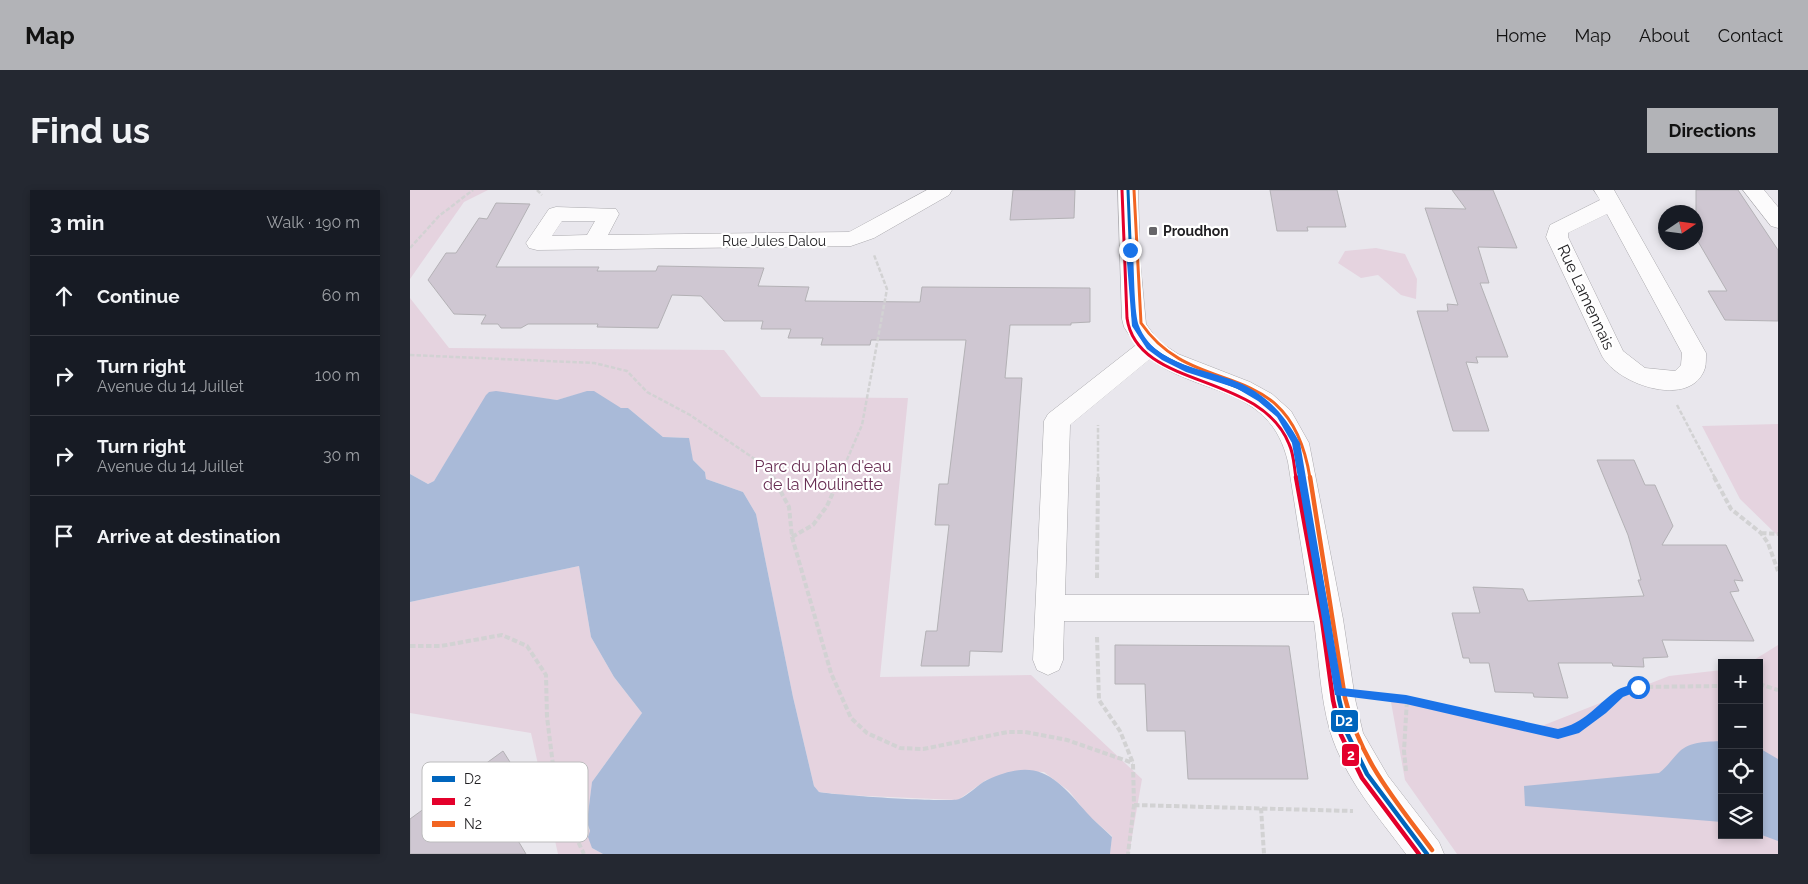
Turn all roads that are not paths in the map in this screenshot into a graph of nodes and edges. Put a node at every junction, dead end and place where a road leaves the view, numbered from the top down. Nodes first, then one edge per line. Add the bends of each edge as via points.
1 (942, 190) edge
2 (1128, 190) edge
3 (1753, 190) edge
4 (1608, 197) edge
5 (1778, 221) edge
6 (594, 242) dead end
7 (1149, 347) junction
8 (1050, 608) junction
9 (1325, 608) junction
10 (1048, 660) dead end
11 (1427, 854) edge

1 - 6 street, Rue Jules Dalou via 867,233 850,239
2 - 7 street via 1130,285 1135,326
3 - 5 street
4 - 4 street, Rue Lamennais via 1694,353 1692,368 1681,380 1644,379 1626,370 1614,356 1557,237 1557,230
7 - 8 street via 1057,421
7 - 9 street via 1189,370 1239,386 1280,415 1296,443
8 - 9 street
8 - 10 street
9 - 11 street via 1343,722 1350,743 1364,771

